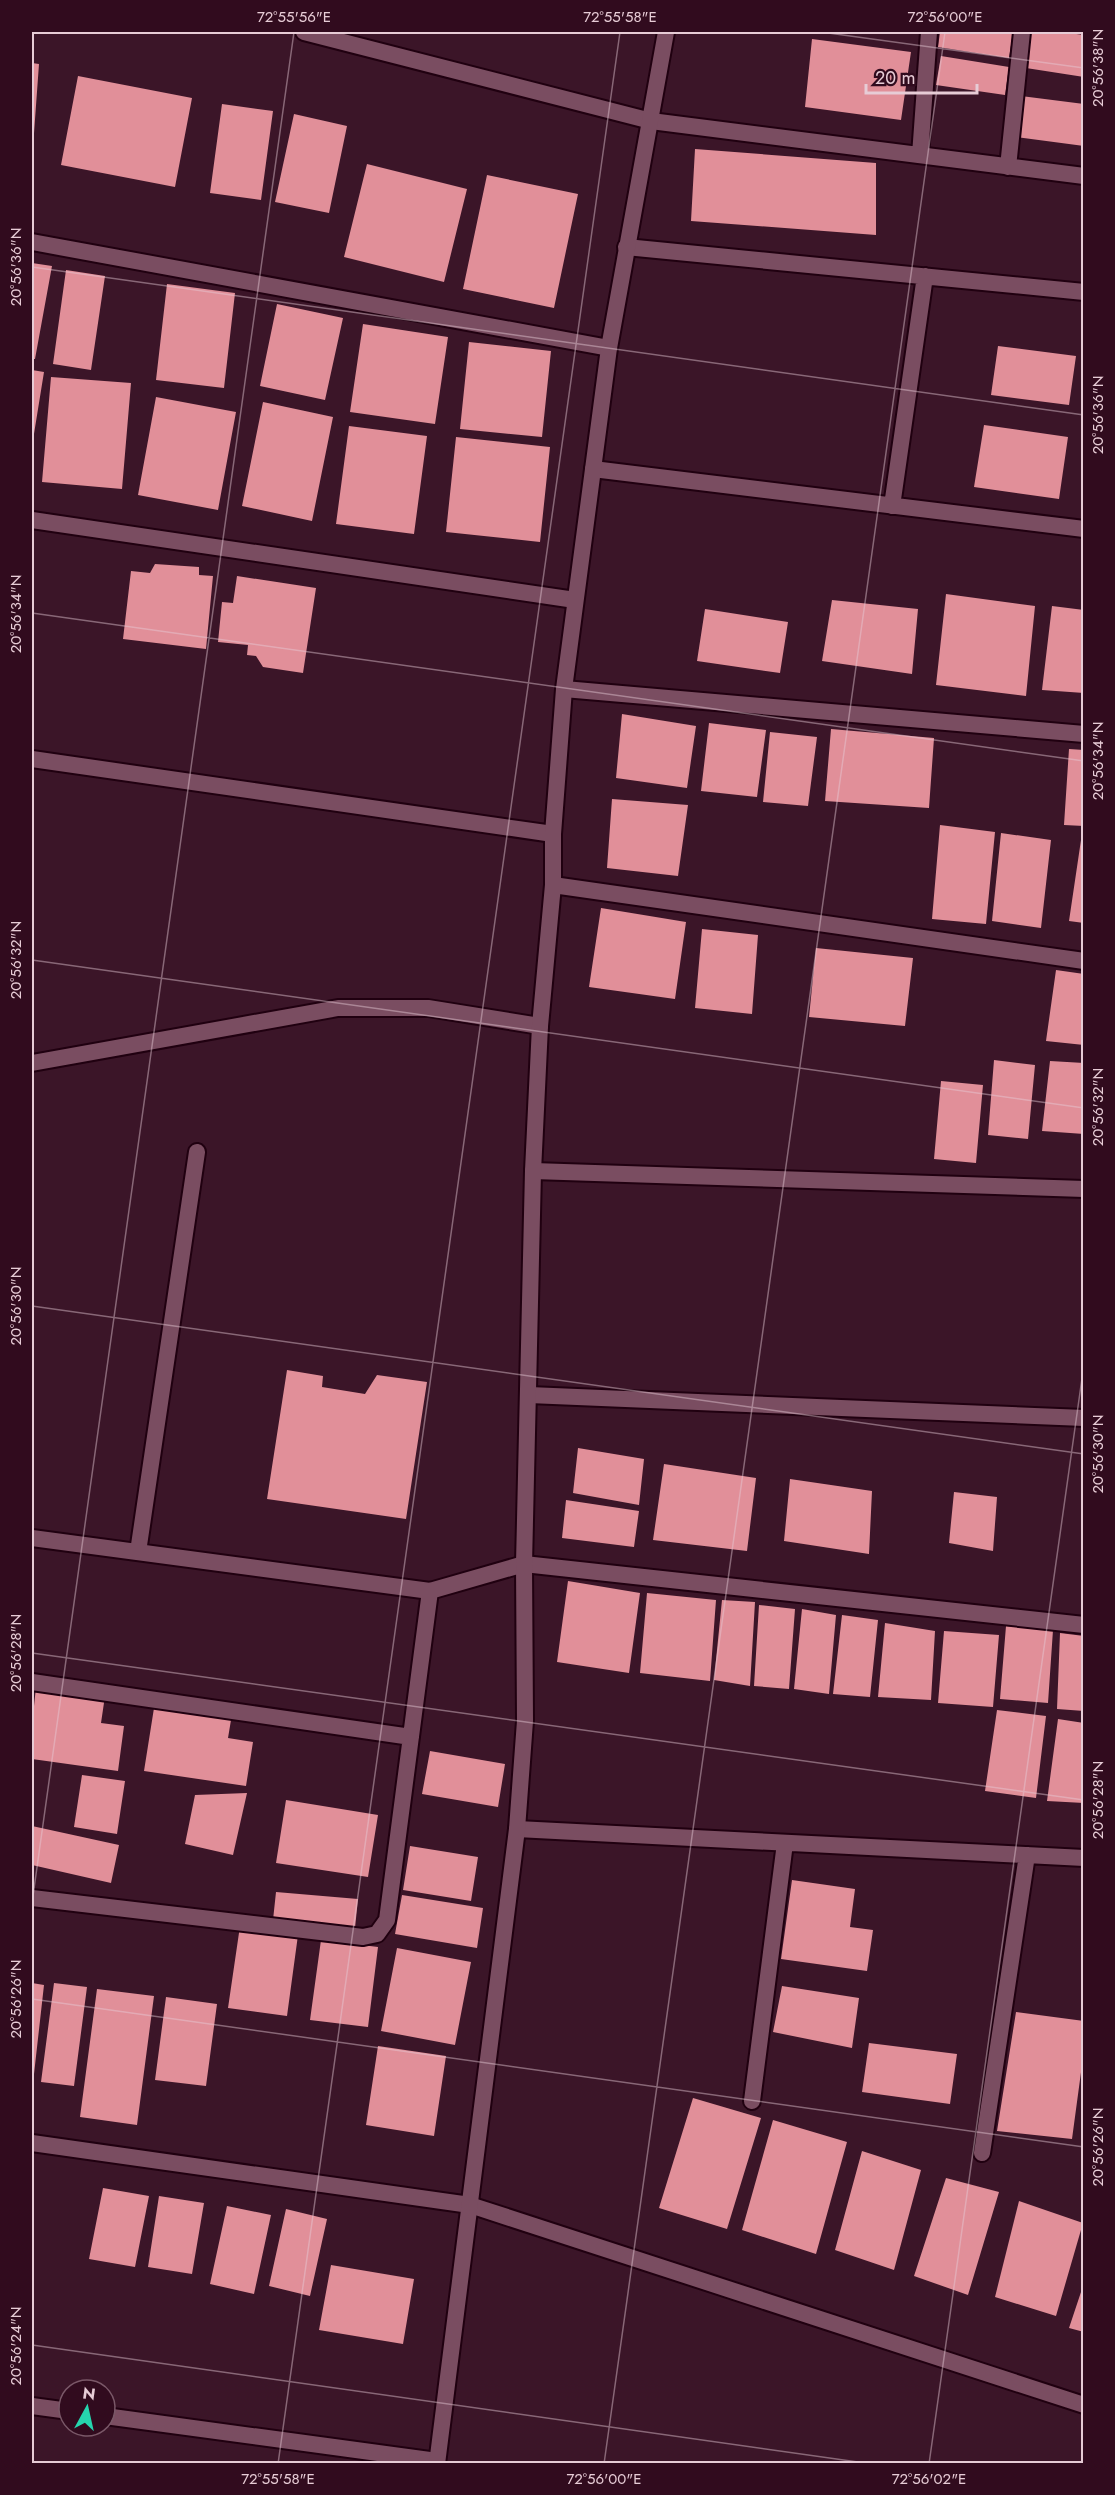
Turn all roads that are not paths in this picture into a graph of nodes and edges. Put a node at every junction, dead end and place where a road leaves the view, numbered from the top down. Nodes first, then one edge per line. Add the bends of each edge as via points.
1 (304, 32) edge
2 (666, 32) edge
3 (929, 32) edge
4 (1023, 32) edge
5 (651, 121) junction
6 (920, 155) junction
7 (1008, 167) junction
8 (1083, 176) edge
9 (32, 242) edge
10 (626, 247) junction
11 (925, 276) junction
12 (1083, 292) edge
13 (609, 348) junction
14 (592, 469) junction
15 (892, 506) junction
16 (32, 520) edge
17 (1083, 529) edge
18 (575, 600) junction
19 (564, 689) junction
20 (1083, 734) edge
21 (32, 759) edge
22 (553, 834) junction
23 (553, 885) junction
24 (1083, 961) edge
25 (540, 1026) junction
26 (32, 1063) edge
27 (197, 1152) dead end
28 (533, 1171) junction
29 (1083, 1190) edge
30 (529, 1395) junction
31 (1083, 1418) edge
32 (32, 1538) edge
33 (138, 1552) junction
34 (524, 1564) junction
35 (430, 1591) junction
36 (1083, 1625) edge
37 (32, 1682) edge
38 (411, 1737) junction
39 (517, 1829) junction
40 (785, 1843) junction
41 (1027, 1856) junction
42 (1083, 1858) edge
43 (32, 1898) edge
44 (752, 2101) dead end
45 (32, 2143) edge
46 (982, 2153) dead end
47 (470, 2205) junction
48 (1083, 2405) edge
49 (32, 2406) edge
50 (57, 2409) edge
51 (117, 2418) edge
52 (437, 2462) edge

1 - 5 street
2 - 5 street
3 - 6 street
4 - 7 street
5 - 6 street
5 - 10 street
6 - 7 street
7 - 8 street
9 - 13 street
10 - 11 street
10 - 13 street
11 - 12 street
11 - 15 street
13 - 14 street
14 - 15 street
14 - 18 street
15 - 17 street
16 - 18 street
18 - 19 street
19 - 20 street
19 - 22 street
21 - 22 street
22 - 23 street
23 - 24 street
23 - 25 street
25 - 26 street via 428,1008 338,1008
25 - 28 street
27 - 33 street
28 - 29 street
28 - 30 street
30 - 31 street
30 - 34 street
32 - 33 street
33 - 35 street
34 - 35 street
34 - 36 street
34 - 39 street via 525,1721
35 - 38 street
37 - 38 street
38 - 43 street via 387,1920 377,1934 363,1937
39 - 40 street
39 - 47 street
40 - 41 street
40 - 44 street
41 - 42 street
41 - 46 street
45 - 47 street
47 - 48 street
47 - 52 street
49 - 50 street
51 - 52 street

